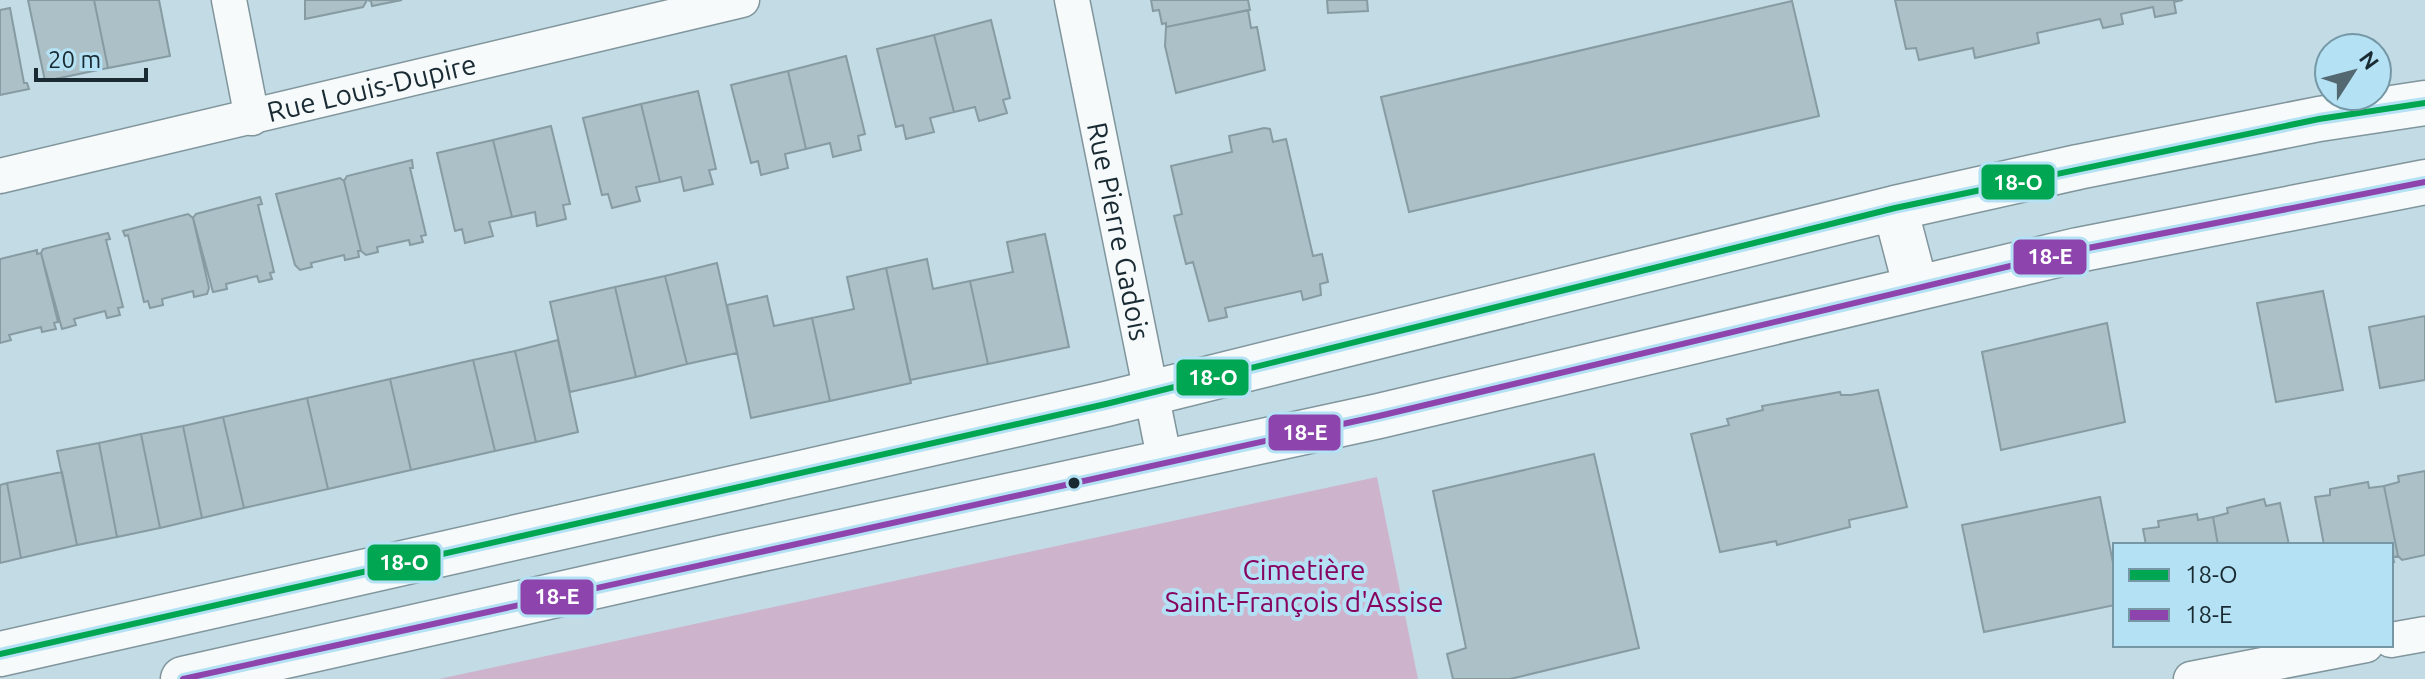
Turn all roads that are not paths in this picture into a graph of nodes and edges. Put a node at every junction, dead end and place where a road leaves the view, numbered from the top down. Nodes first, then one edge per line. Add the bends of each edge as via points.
1 (229, 0) edge
2 (742, 0) edge
3 (1072, 0) edge
4 (653, 10) edge
5 (2425, 103) edge
6 (252, 118) junction
7 (0, 176) edge
8 (2425, 182) edge
9 (1895, 208) junction
10 (1916, 288) junction
11 (1149, 392) junction
12 (1165, 462) junction
13 (711, 493) junction
14 (725, 557) junction
15 (2425, 634) edge
16 (2393, 640) edge
17 (2356, 647) edge
18 (0, 654) edge
19 (183, 679) edge
20 (2191, 679) edge

1 - 6 street
2 - 4 street, Rue Louis-Dupire
3 - 11 street, Rue Pierre Gadois
4 - 6 street, Rue Louis-Dupire
5 - 9 street via 2319,119
6 - 7 street, Rue Louis-Dupire
8 - 10 street via 2078,250
9 - 10 street
9 - 11 street
10 - 12 street
11 - 12 street, Rue Pierre Gadois
11 - 13 street
12 - 14 street
13 - 14 street
13 - 18 street
14 - 19 street
15 - 16 street
17 - 20 street

